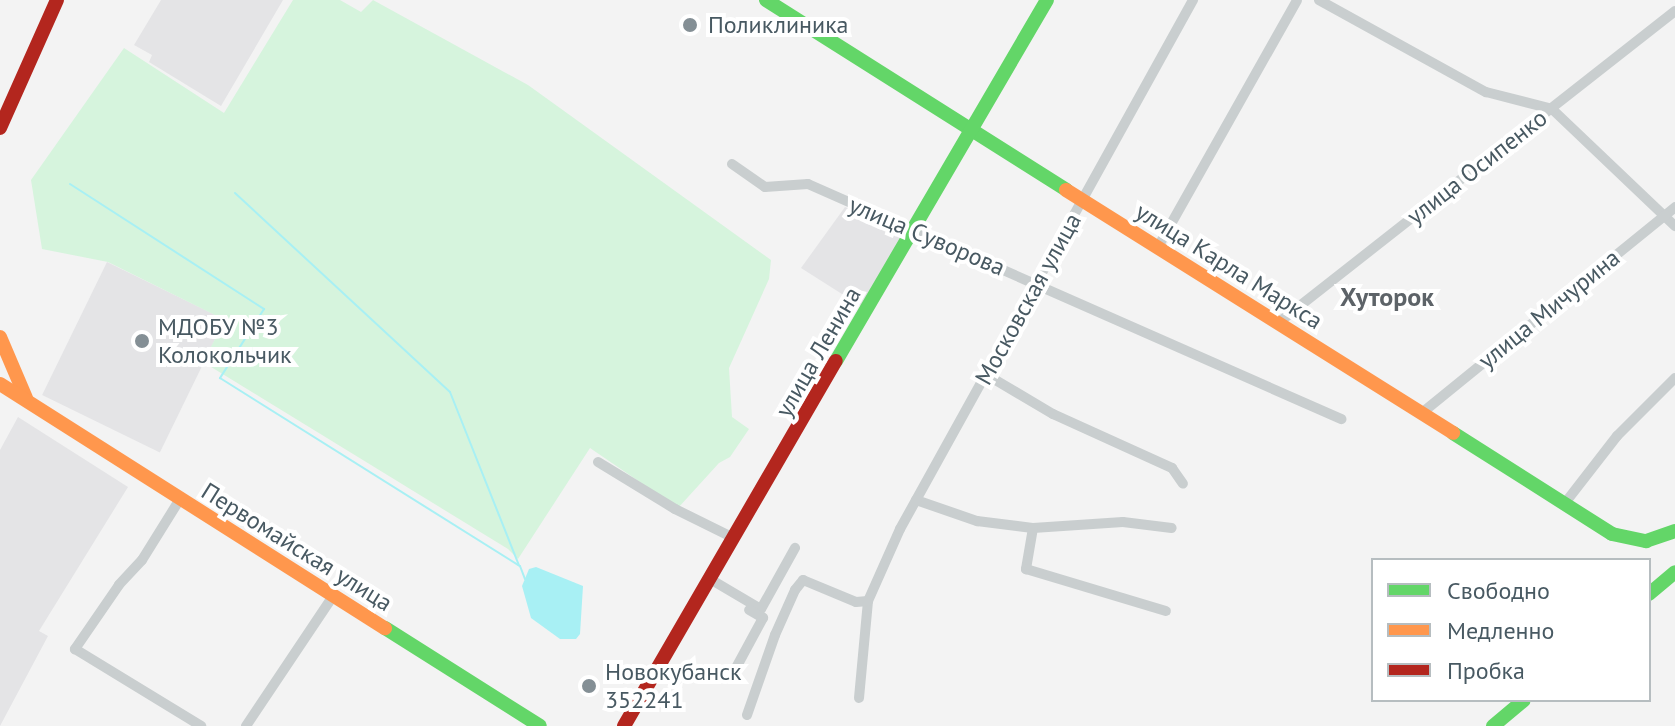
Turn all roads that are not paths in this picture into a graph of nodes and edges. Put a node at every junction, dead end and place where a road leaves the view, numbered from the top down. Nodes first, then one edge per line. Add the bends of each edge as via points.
1 (57, 0) edge
2 (766, 0) edge
3 (1047, 0) edge
4 (1193, 0) edge
5 (1297, 0) edge
6 (1319, 0) edge
7 (1675, 11) edge
8 (1552, 109) junction
9 (0, 128) edge
10 (971, 130) junction
11 (732, 164) dead end
12 (1082, 200) junction
13 (1675, 207) edge
14 (1665, 215) junction
15 (1675, 226) edge
16 (915, 230) junction
17 (1158, 247) junction
18 (1036, 285) junction
19 (1278, 323) junction
20 (0, 337) edge
21 (987, 375) junction
22 (1675, 378) edge
23 (0, 384) edge
24 (32, 404) junction
25 (1423, 412) junction
26 (1341, 419) dead end
27 (598, 462) dead end
28 (1183, 484) dead end
29 (180, 499) junction
30 (916, 500) junction
31 (1565, 503) junction
32 (1033, 528) junction
33 (1172, 528) dead end
34 (1675, 531) edge
35 (734, 538) junction
36 (795, 548) dead end
37 (1675, 572) edge
38 (708, 582) junction
39 (1651, 592) edge
40 (333, 596) junction
41 (868, 601) junction
42 (1166, 611) dead end
43 (737, 666) dead end
44 (859, 698) dead end
45 (1522, 702) edge
46 (747, 715) dead end
47 (201, 726) edge
48 (246, 726) edge
49 (540, 726) edge
50 (624, 726) edge
51 (1493, 726) edge

1 - 9 main road
2 - 10 main road, улица Карла Маркса
3 - 10 main road, улица Ленина
4 - 12 street, Московская улица
5 - 17 street
6 - 8 street via 1486,92
7 - 8 street, улица Осипенко
8 - 14 street
8 - 19 street, улица Осипенко
10 - 12 main road, улица Карла Маркса
10 - 16 main road, улица Ленина
11 - 16 street, улица Суворова via 765,187 808,184
12 - 17 main road, улица Карла Маркса
12 - 18 street, Московская улица
13 - 14 street, улица Мичурина
14 - 15 street
14 - 25 street, улица Мичурина
16 - 18 street, улица Суворова
16 - 35 main road, улица Ленина
17 - 19 main road, улица Карла Маркса
18 - 21 street, Московская улица
18 - 26 street, улица Суворова
19 - 25 main road, улица Карла Маркса
20 - 24 main road, Первомайская улица via 13,374
21 - 28 street via 1053,414 1172,468
21 - 30 street, Московская улица
22 - 31 street via 1617,436
23 - 24 main road, Первомайская улица
24 - 29 main road, Первомайская улица
25 - 31 main road, улица Карла Маркса
27 - 35 street
29 - 40 main road, Первомайская улица
29 - 47 street via 75,649
30 - 32 street via 977,521
30 - 41 street, Московская улица
31 - 34 main road, улица Карла Маркса via 1629,540 1646,541
32 - 33 street via 1123,522
32 - 42 street via 1026,569
35 - 38 main road, улица Ленина
36 - 38 street via 761,609
37 - 39 main road
38 - 43 street via 763,618
38 - 50 main road, улица Ленина
40 - 48 street
40 - 49 main road, Первомайская улица
41 - 44 street, Московская улица
41 - 46 street via 856,602 803,580 775,635
45 - 51 main road

